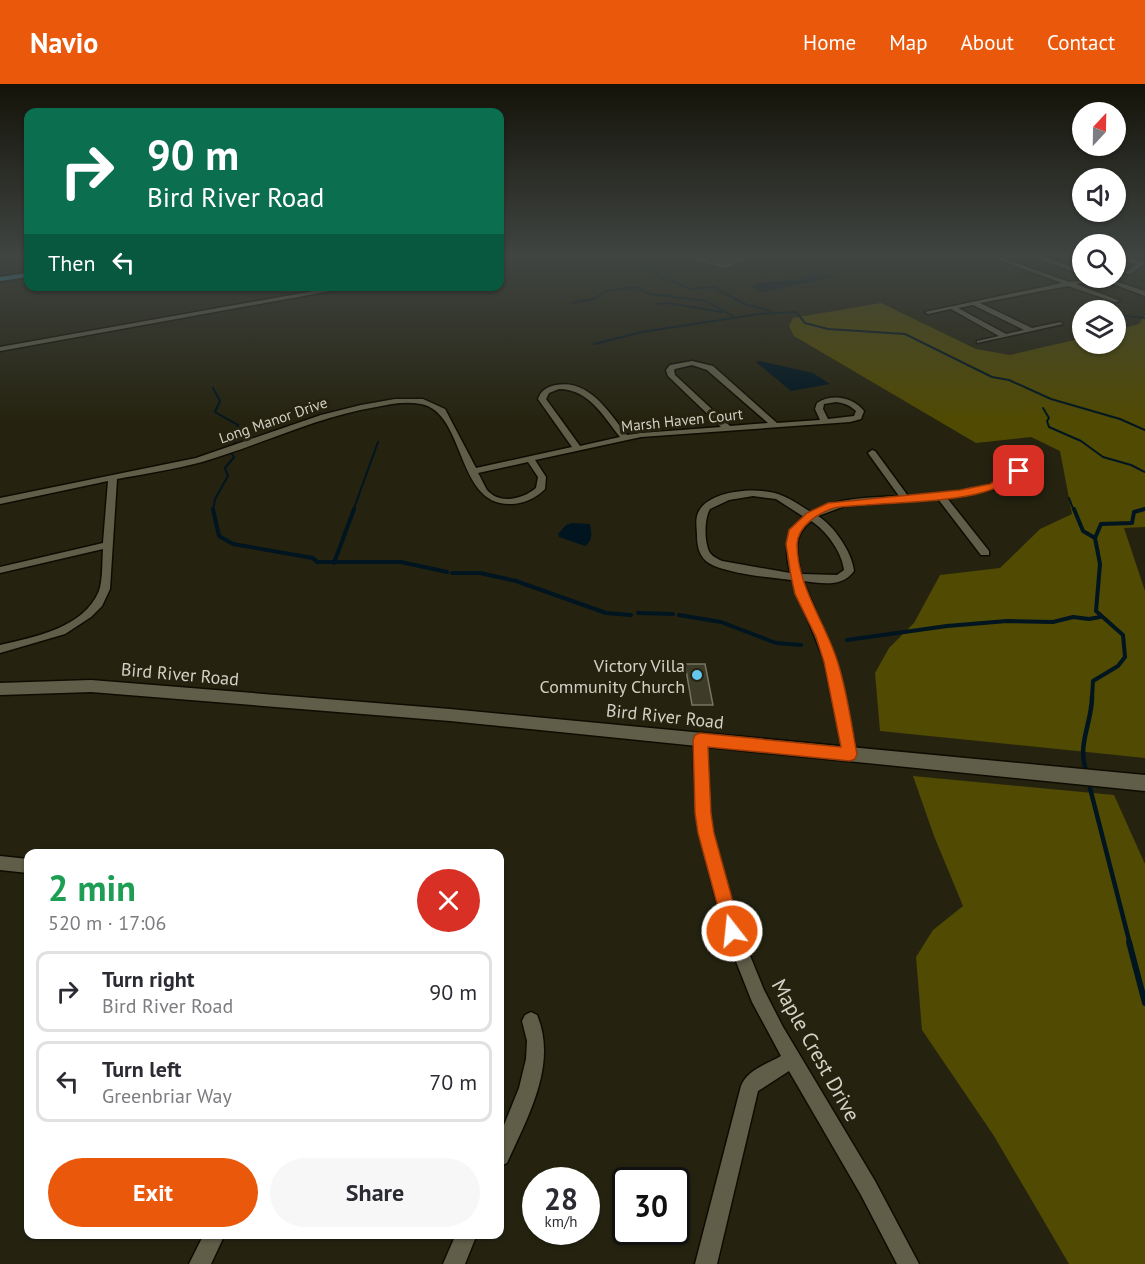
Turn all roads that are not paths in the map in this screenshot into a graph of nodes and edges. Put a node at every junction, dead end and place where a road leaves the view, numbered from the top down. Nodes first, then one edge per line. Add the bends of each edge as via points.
1 (214, 311) edge
2 (932, 311) edge
3 (959, 311) edge
4 (991, 311) edge
5 (928, 312) dead end
6 (1060, 324) dead end
7 (1030, 330) junction
8 (1005, 336) junction
9 (979, 342) dead end
10 (0, 349) edge
11 (825, 422) junction
12 (775, 424) junction
13 (727, 428) junction
14 (625, 438) junction
15 (577, 448) junction
16 (872, 453) dead end
17 (530, 459) junction
18 (1031, 464) dead end
19 (473, 471) junction
20 (113, 478) junction
21 (940, 496) junction
22 (906, 499) junction
23 (0, 501) edge
24 (811, 515) junction
25 (108, 545) junction
26 (985, 554) dead end
27 (0, 570) edge
28 (797, 576) junction
29 (0, 649) edge
30 (0, 689) edge
31 (700, 740) junction
32 (850, 754) junction
33 (1145, 783) edge
34 (0, 863) edge
35 (24, 866) edge
36 (531, 1021) dead end
37 (792, 1060) junction
38 (504, 1147) edge
39 (212, 1239) edge
40 (464, 1239) edge
41 (200, 1264) edge
42 (454, 1264) edge
43 (706, 1264) edge
44 (908, 1264) edge

1 - 10 street
2 - 5 street
3 - 8 street
4 - 7 street
6 - 7 street
7 - 8 street
8 - 9 street
11 - 11 street, Marsh Haven Court via 854,419 860,411 848,402 826,401 819,409
11 - 12 street, Marsh Haven Court
12 - 13 street, Marsh Haven Court
12 - 13 street via 710,368 692,363 673,367 671,375
13 - 14 street, Marsh Haven Court
14 - 15 street, Marsh Haven Court
14 - 15 street via 585,391 565,386 550,389 542,399
15 - 17 street, Marsh Haven Court
16 - 22 street
17 - 19 street, Marsh Haven Court
17 - 19 street, Long Manor Drive via 543,484 536,494 522,500 504,501 488,496
18 - 21 street via 993,487
19 - 20 street, Long Manor Drive via 442,411 427,403 406,401 324,416 219,455
20 - 23 street, Long Manor Drive
20 - 25 street
21 - 22 street
21 - 26 street
22 - 24 street via 847,502
24 - 28 street via 792,536
24 - 28 street via 830,530 850,566 849,572 837,579
24 - 28 street via 779,497 753,493 718,501 702,514 703,548 710,559 732,568
25 - 27 street
25 - 29 street via 105,589 90,612 55,634
28 - 32 street via 831,662
30 - 31 street, Bird River Road via 117,688 513,720
31 - 32 street, Bird River Road
31 - 37 street, Maple Crest Drive via 703,813 732,931 758,996
32 - 33 street, Bird River Road
34 - 35 street
36 - 38 street via 536,1042 530,1079
37 - 43 street via 750,1086
37 - 44 street, Maple Crest Drive
39 - 41 street
40 - 42 street

